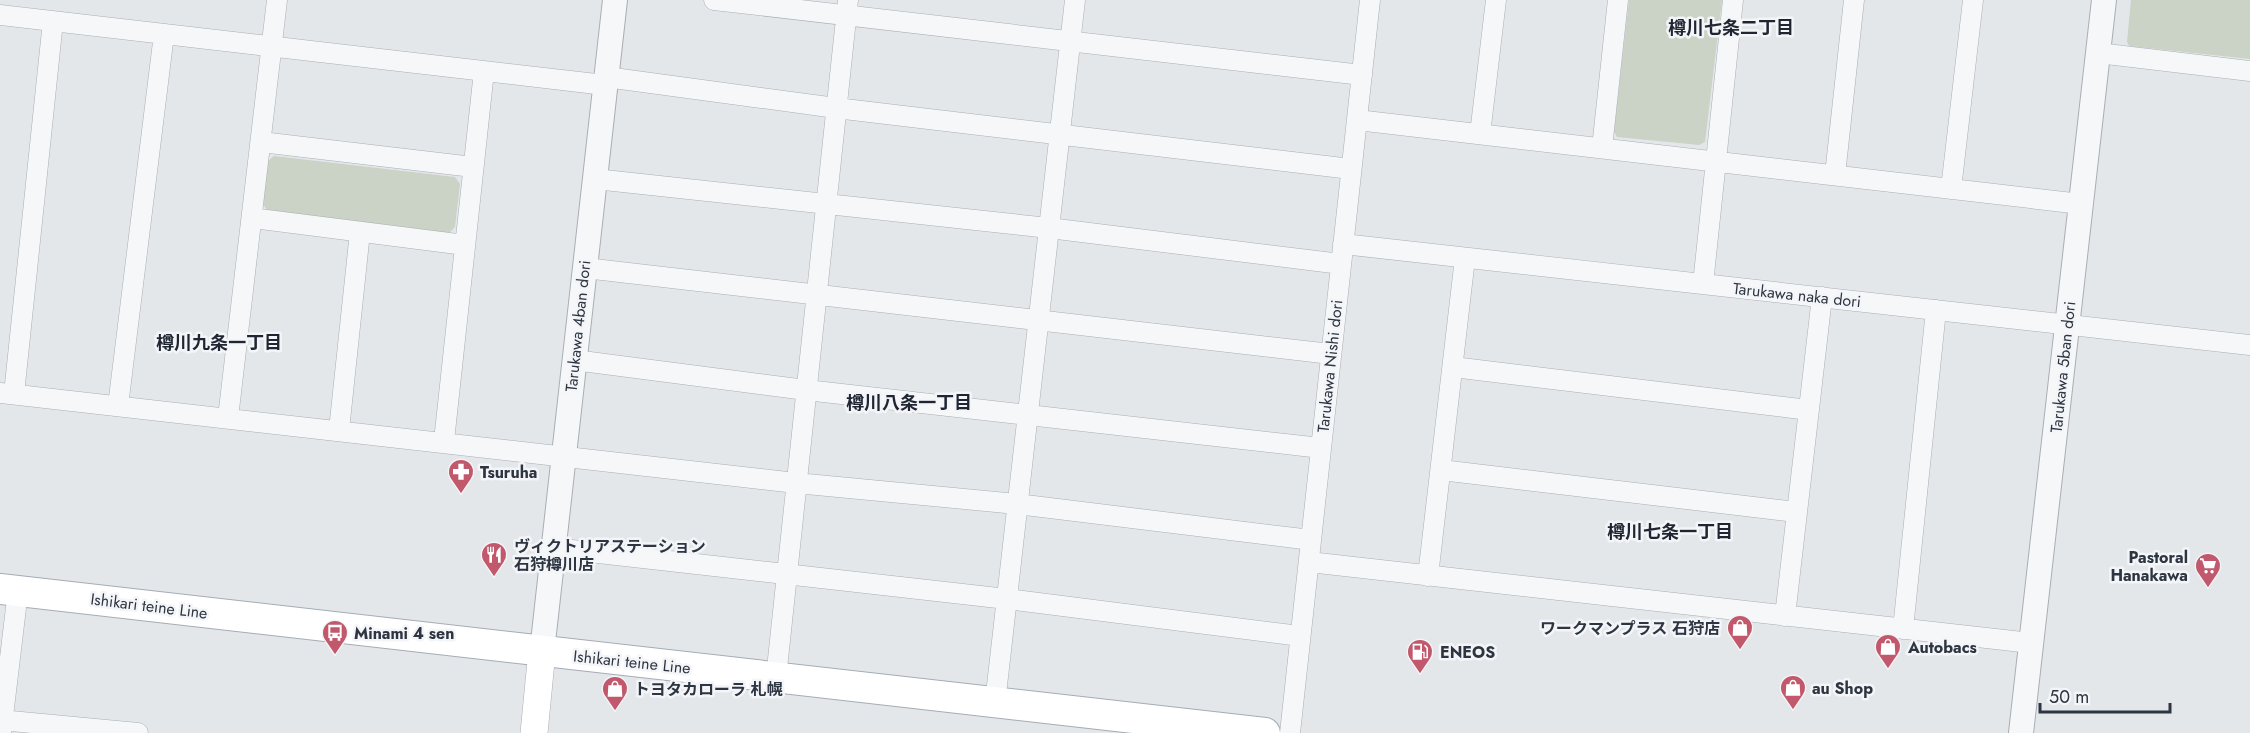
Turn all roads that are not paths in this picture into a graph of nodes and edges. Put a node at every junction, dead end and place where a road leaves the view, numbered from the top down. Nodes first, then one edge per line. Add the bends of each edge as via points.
1 (277, 0) edge
2 (615, 0) edge
3 (714, 0) edge
4 (1075, 0) edge
5 (1370, 0) edge
6 (1496, 0) edge
7 (1617, 0) edge
8 (1733, 0) edge
9 (1854, 0) edge
10 (1973, 0) edge
11 (2104, 0) edge
12 (847, 8) edge
13 (0, 15) edge
14 (53, 21) junction
15 (164, 34) junction
16 (1070, 40) junction
17 (272, 46) junction
18 (2098, 53) junction
19 (484, 71) junction
20 (2250, 71) edge
21 (1362, 75) junction
22 (606, 81) junction
23 (836, 108) junction
24 (1357, 120) junction
25 (1480, 134) junction
26 (1060, 135) junction
27 (261, 142) junction
28 (1602, 148) junction
29 (1715, 161) junction
30 (474, 167) junction
31 (1352, 169) junction
32 (1835, 175) junction
33 (595, 179) junction
34 (1951, 189) junction
35 (826, 204) junction
36 (2081, 204) junction
37 (252, 218) junction
38 (1049, 228) junction
39 (360, 232) junction
40 (465, 245) junction
41 (1342, 254) junction
42 (1466, 258) junction
43 (585, 268) junction
44 (1703, 284) junction
45 (816, 295) junction
46 (1821, 297) junction
47 (1936, 310) junction
48 (1038, 320) junction
49 (2068, 325) junction
50 (2250, 345) edge
51 (1331, 354) junction
52 (574, 360) junction
53 (1453, 367) junction
54 (806, 390) junction
55 (7, 394) edge
56 (118, 406) junction
57 (1809, 410) junction
58 (1028, 413) junction
59 (228, 418) junction
60 (339, 430) junction
61 (444, 441) junction
62 (1321, 448) junction
63 (564, 455) junction
64 (1441, 470) junction
65 (796, 483) junction
66 (1017, 504) junction
67 (1797, 512) junction
68 (1311, 540) junction
69 (554, 548) junction
70 (1309, 562) junction
71 (787, 574) junction
72 (1428, 576) junction
73 (9, 590) edge
74 (1007, 599) junction
75 (1785, 616) junction
76 (1903, 629) junction
77 (1300, 636) junction
78 (2031, 643) junction
79 (542, 651) junction
80 (776, 678) junction
81 (995, 703) junction
82 (1, 724) edge
83 (108, 732) edge
84 (138, 733) edge
85 (535, 733) edge
86 (1264, 733) edge
87 (1290, 733) edge
88 (2021, 733) edge

1 - 17 street
2 - 22 street, Tarukawa 4ban dori
3 - 12 street
4 - 16 street
5 - 21 street, Tarukawa Nishi dori
6 - 25 street
7 - 28 street
8 - 29 street
9 - 32 street
10 - 34 street
11 - 18 street, Tarukawa 5ban dori
12 - 16 street
12 - 23 street
13 - 14 street
14 - 15 street
14 - 55 street
15 - 17 street
15 - 56 street
16 - 21 street
16 - 26 street
17 - 19 street
17 - 27 street
18 - 20 street
18 - 36 street, Tarukawa 5ban dori
19 - 22 street
19 - 30 street
21 - 24 street, Tarukawa Nishi dori
22 - 23 street
22 - 33 street, Tarukawa 4ban dori
23 - 26 street
23 - 35 street
24 - 25 street
24 - 31 street, Tarukawa Nishi dori
25 - 28 street
26 - 31 street
26 - 38 street
27 - 30 street
27 - 37 street
28 - 29 street
29 - 32 street
29 - 44 street
30 - 40 street
31 - 41 street, Tarukawa Nishi dori
32 - 34 street
33 - 35 street, Tarukawa naka dori
33 - 43 street, Tarukawa 4ban dori
34 - 36 street
35 - 38 street, Tarukawa naka dori
35 - 45 street
36 - 49 street, Tarukawa 5ban dori
37 - 39 street
37 - 59 street
38 - 41 street, Tarukawa naka dori
38 - 48 street
39 - 40 street
39 - 60 street
40 - 61 street
41 - 42 street, Tarukawa naka dori
41 - 51 street, Tarukawa Nishi dori
42 - 44 street, Tarukawa naka dori
42 - 53 street
43 - 45 street
43 - 52 street, Tarukawa 4ban dori
44 - 46 street, Tarukawa naka dori
45 - 48 street
45 - 54 street
46 - 47 street, Tarukawa naka dori
46 - 57 street
47 - 49 street, Tarukawa naka dori
47 - 76 street
48 - 51 street
48 - 58 street
49 - 50 street, Tarukawa naka dori
49 - 78 street, Tarukawa 5ban dori
51 - 62 street, Tarukawa Nishi dori
52 - 54 street
52 - 63 street, Tarukawa 4ban dori
53 - 57 street
53 - 64 street
54 - 58 street
54 - 65 street
55 - 56 street
56 - 59 street
57 - 67 street
58 - 62 street
58 - 66 street
59 - 60 street
60 - 61 street
61 - 63 street
62 - 68 street, Tarukawa Nishi dori
63 - 65 street
63 - 69 street, Tarukawa 4ban dori
64 - 67 street
64 - 72 street
65 - 66 street
65 - 71 street
66 - 68 street
66 - 74 street
67 - 75 street
68 - 70 street, Tarukawa Nishi dori
69 - 71 street
69 - 79 street, Tarukawa 4ban dori
70 - 72 street
70 - 77 street, Tarukawa Nishi dori
71 - 74 street
71 - 80 street
72 - 75 street
73 - 79 main road, Ishikari teine Line
73 - 82 street
74 - 77 street
74 - 81 street
75 - 76 street
76 - 78 street
77 - 87 street, Tarukawa Nishi dori
78 - 88 street, Tarukawa 5ban dori
79 - 80 main road, Ishikari teine Line
79 - 85 main road
80 - 81 main road, Ishikari teine Line
81 - 86 main road, Ishikari teine Line
82 - 83 street
83 - 84 street

